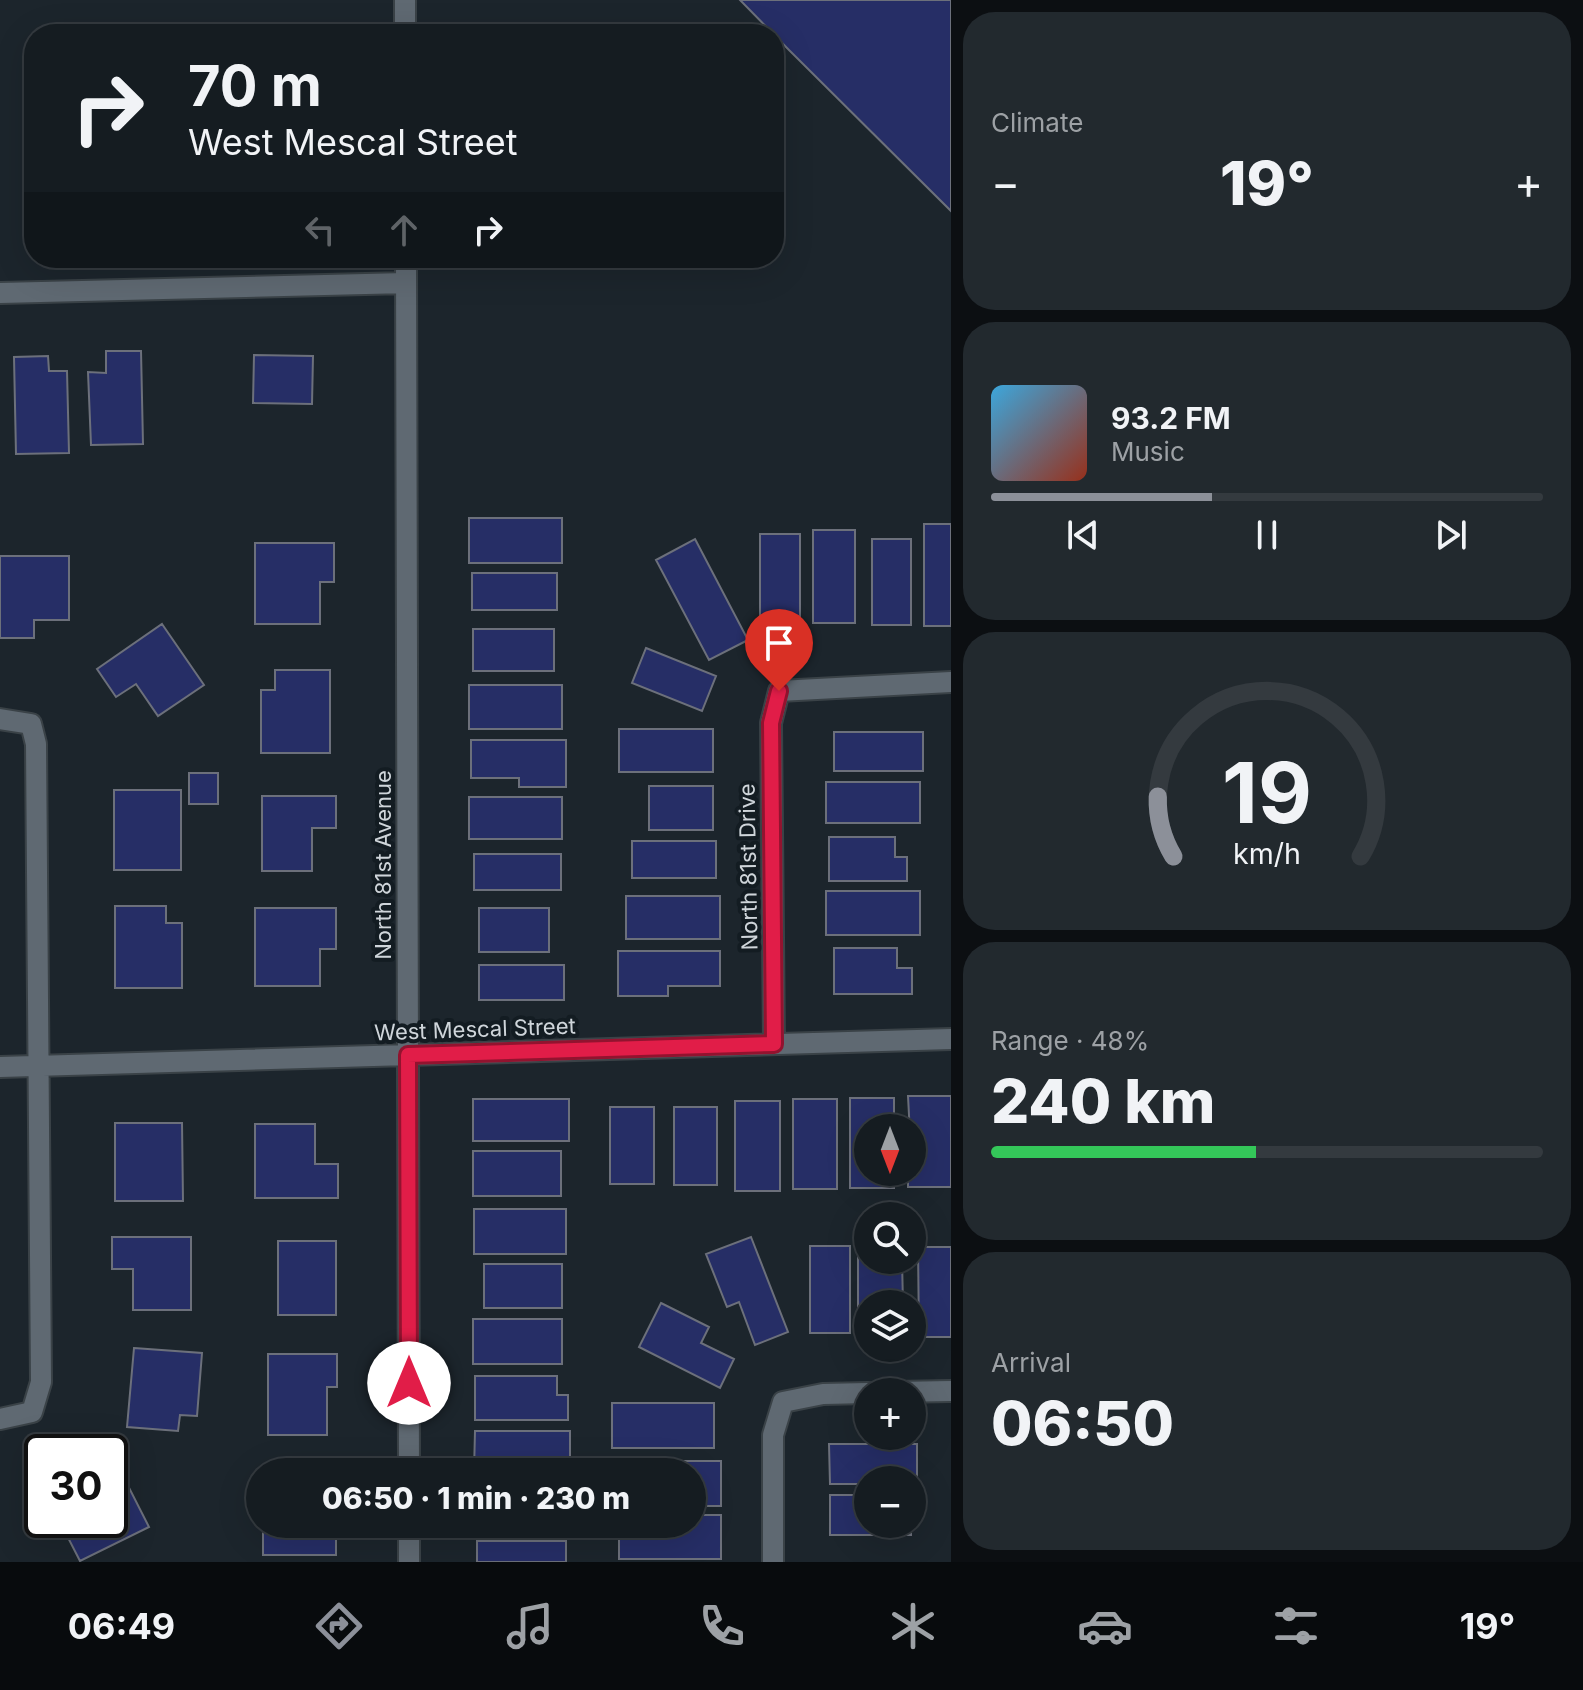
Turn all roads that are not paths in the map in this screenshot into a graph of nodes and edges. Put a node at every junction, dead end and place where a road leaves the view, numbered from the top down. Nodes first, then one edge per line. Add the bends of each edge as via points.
1 (405, 0) edge
2 (405, 24) edge
3 (406, 268) edge
4 (406, 283) junction
5 (0, 293) edge
6 (951, 682) edge
7 (0, 719) edge
8 (951, 1039) edge
9 (774, 1044) junction
10 (408, 1055) junction
11 (38, 1066) junction
12 (0, 1067) edge
13 (926, 1391) edge
14 (951, 1391) edge
15 (854, 1393) edge
16 (0, 1419) edge
17 (409, 1458) edge
18 (409, 1538) edge
19 (409, 1562) edge
20 (773, 1562) edge

1 - 2 street
3 - 4 street, North 81st Avenue
4 - 5 street
4 - 10 street, North 81st Avenue
6 - 9 street, North 81st Drive via 779,691 771,723
7 - 11 street via 31,724 36,744
8 - 9 street, West Mescal Street
9 - 10 street, West Mescal Street
10 - 11 street, West Mescal Street
10 - 17 street, North 81st Avenue
11 - 12 street, West Mescal Street
11 - 16 street via 41,1382 32,1412
13 - 14 street
15 - 20 street via 783,1402 773,1435
18 - 19 street

